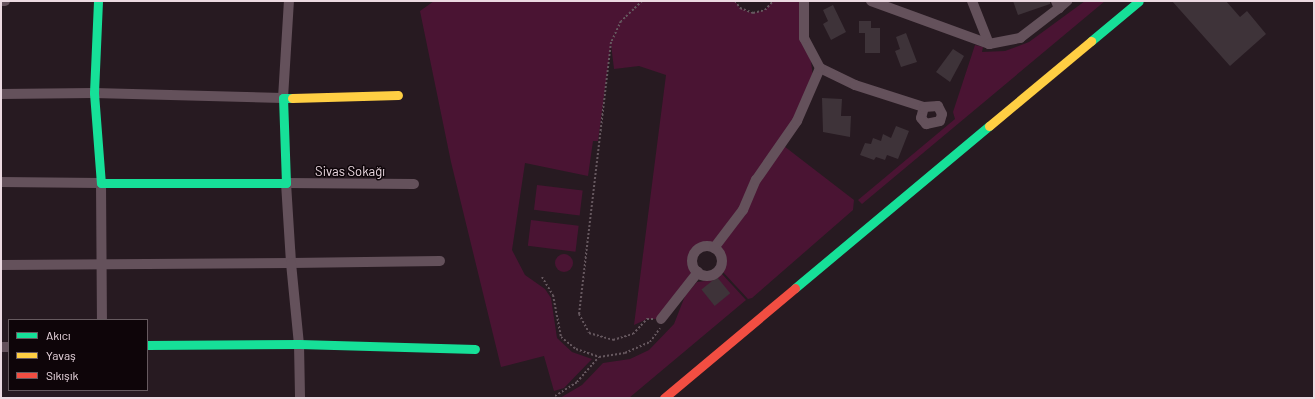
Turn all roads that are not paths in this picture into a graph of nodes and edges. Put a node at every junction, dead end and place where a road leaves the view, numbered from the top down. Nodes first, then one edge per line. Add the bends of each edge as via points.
1 (1, 1) edge
2 (5, 1) edge
3 (98, 1) edge
4 (289, 1) edge
5 (804, 1) edge
6 (872, 1) edge
7 (972, 1) edge
8 (1067, 1) edge
9 (1139, 1) edge
10 (1058, 4) edge
11 (989, 44) junction
12 (820, 68) junction
13 (94, 93) junction
14 (1, 94) edge
15 (398, 95) dead end
16 (283, 98) junction
17 (924, 107) dead end
18 (1, 182) edge
19 (101, 183) junction
20 (286, 184) junction
21 (414, 184) dead end
22 (714, 248) junction
23 (440, 261) dead end
24 (291, 263) junction
25 (1, 265) edge
26 (104, 266) junction
27 (698, 272) junction
28 (102, 319) edge
29 (661, 319) road end
30 (299, 344) junction
31 (148, 345) edge
32 (475, 349) dead end
33 (300, 398) edge
34 (664, 398) edge

1 - 2 street
3 - 13 street
4 - 16 street
5 - 12 street via 804,38
6 - 11 street
7 - 11 street
8 - 10 street
9 - 34 street
10 - 11 street via 1020,38
12 - 17 street via 855,85
12 - 22 street via 797,121 756,180 743,210
13 - 14 street
13 - 16 street
13 - 19 street
15 - 16 street
16 - 20 street
18 - 19 street
19 - 20 street
19 - 26 street
20 - 21 street, Sivas Sokağı
20 - 24 street
22 - 27 street via 704,246 696,251 693,264
22 - 27 street via 722,260 719,269 712,275
23 - 24 street
24 - 26 street
24 - 30 street
25 - 26 street via 88,262
26 - 28 street
27 - 29 street
30 - 31 street
30 - 32 street
30 - 33 street

